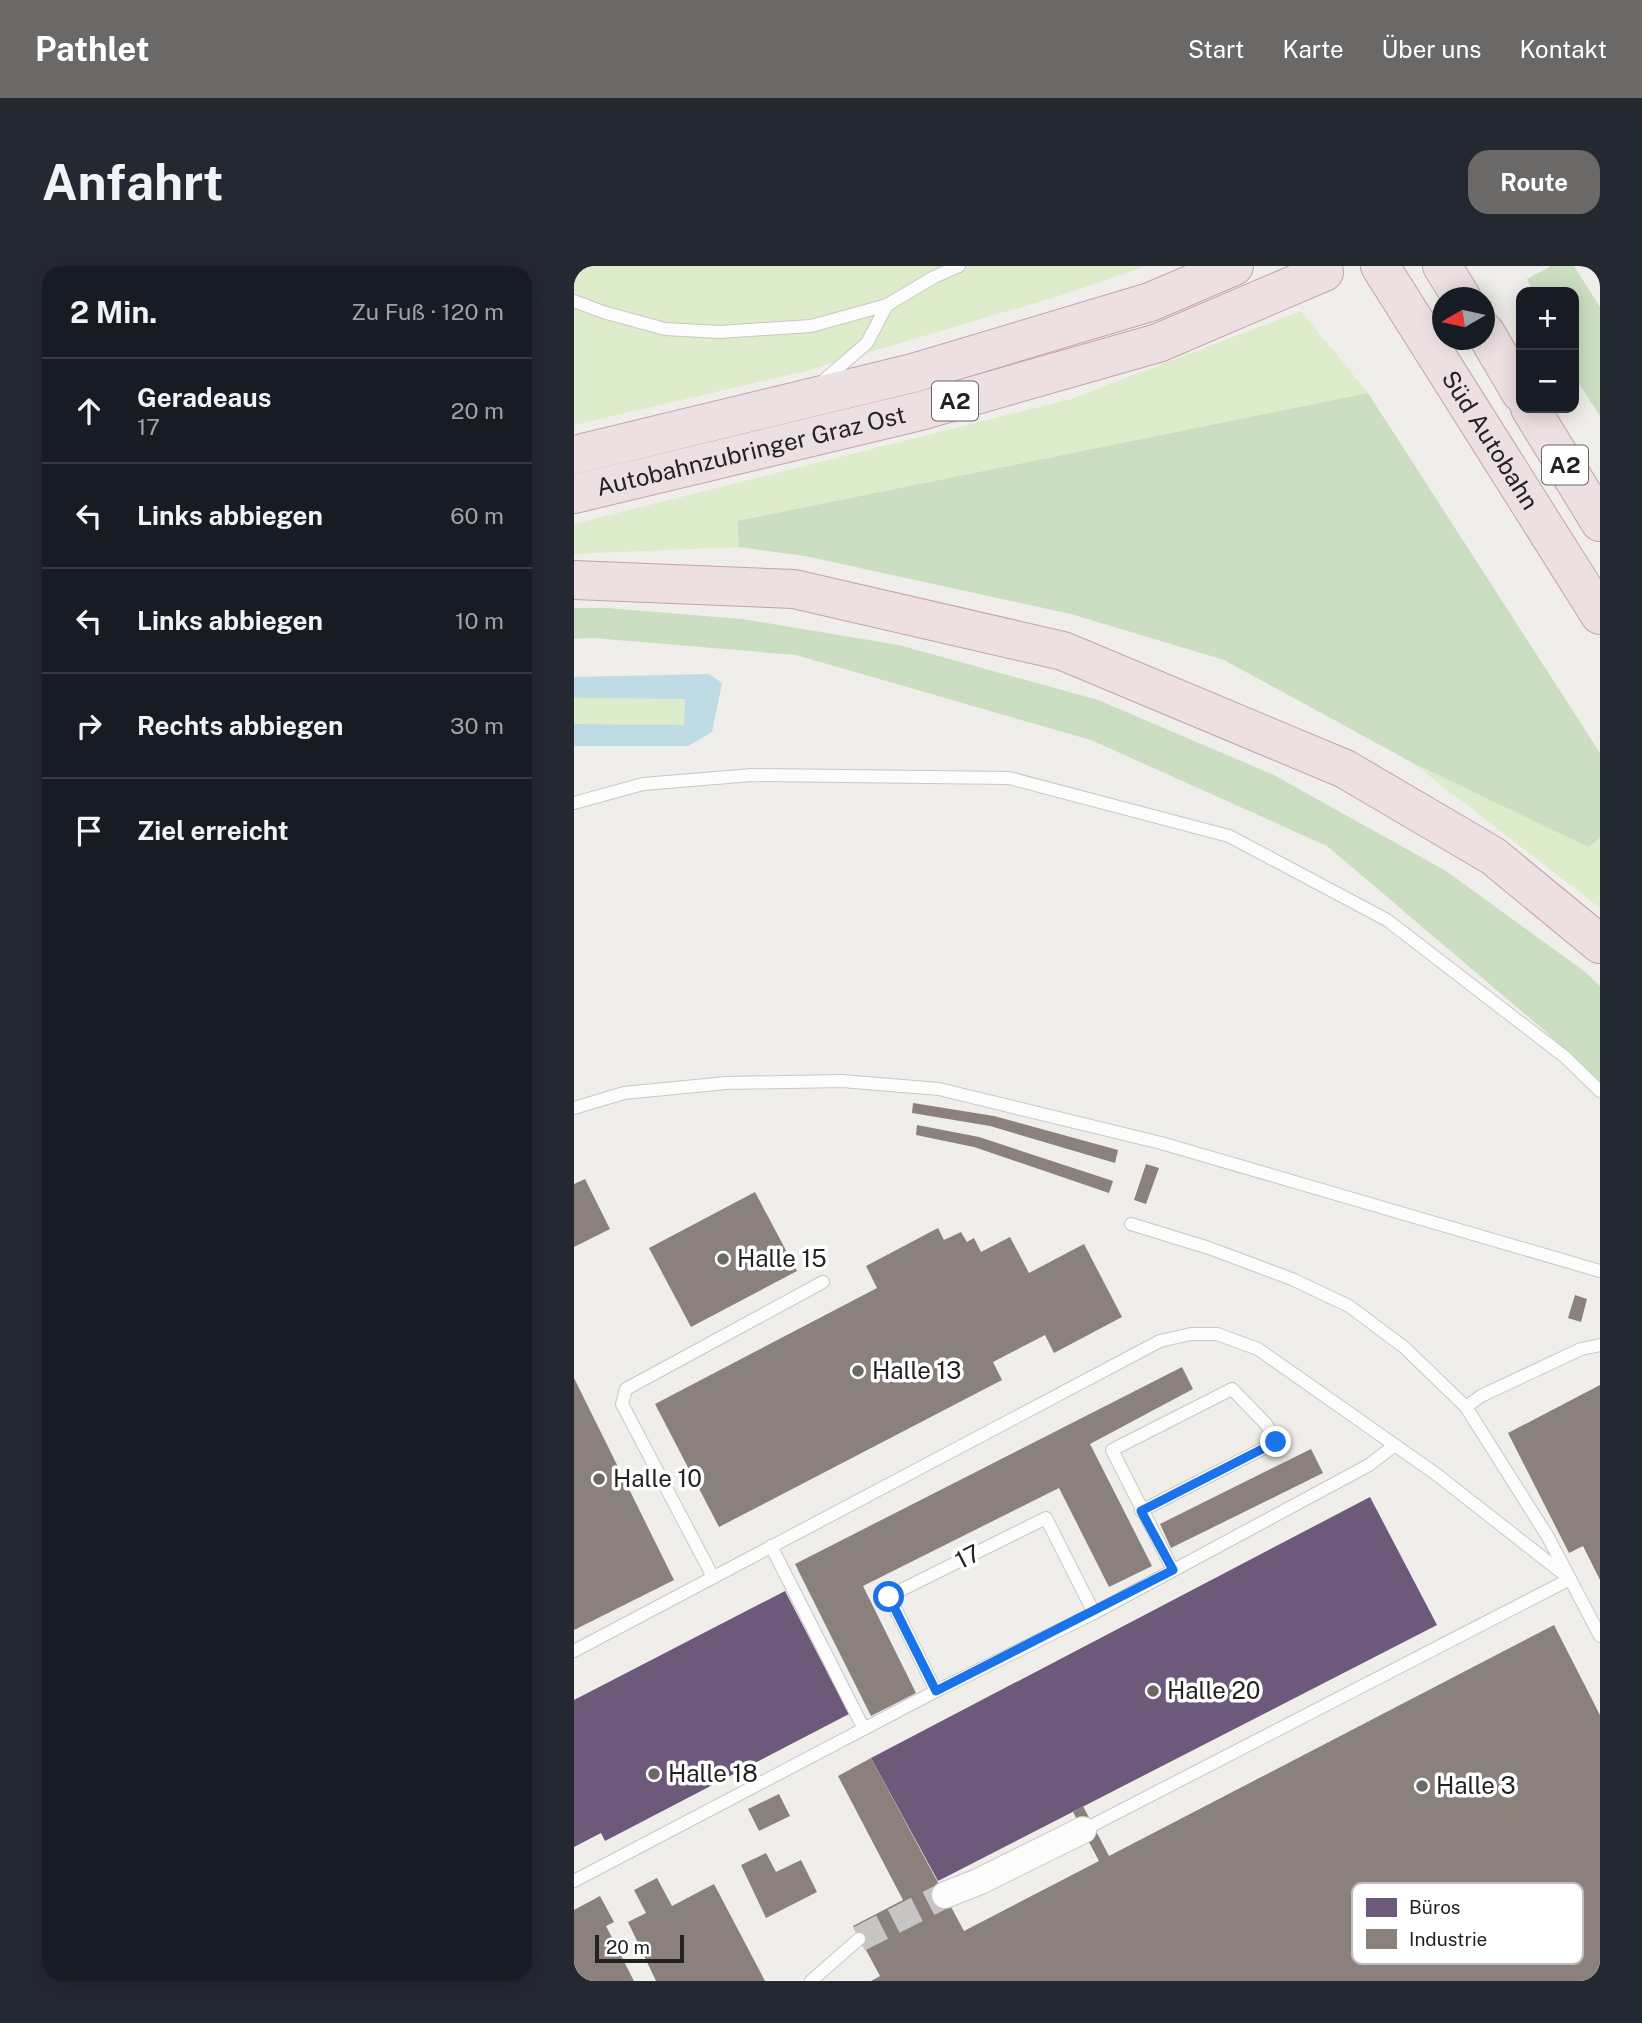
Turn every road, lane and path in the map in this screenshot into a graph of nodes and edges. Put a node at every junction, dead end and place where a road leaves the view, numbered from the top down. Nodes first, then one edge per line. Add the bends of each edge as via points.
1 (959, 266) edge
2 (1234, 266) edge
3 (1380, 266) edge
4 (1442, 266) edge
5 (1324, 272) dead end
6 (1455, 287) edge
7 (574, 301) edge
8 (887, 305) junction
9 (1495, 349) edge
10 (1516, 385) edge
11 (797, 400) junction
12 (1533, 413) edge
13 (574, 455) edge
14 (574, 494) edge
15 (1600, 523) edge
16 (574, 580) edge
17 (1600, 615) edge
18 (574, 803) edge
19 (1600, 944) edge
20 (1600, 1091) edge
21 (574, 1108) edge
22 (1131, 1224) dead end
23 (1600, 1271) edge
24 (823, 1282) dead end
25 (1600, 1345) edge
26 (1466, 1407) junction
27 (1395, 1446) junction
28 (1141, 1511) junction
29 (771, 1546) junction
30 (1173, 1570) junction
31 (713, 1577) junction
32 (1570, 1578) junction
33 (1094, 1612) junction
34 (1600, 1636) edge
35 (574, 1651) edge
36 (936, 1691) junction
37 (864, 1730) junction
38 (1088, 1828) joint
39 (574, 1881) edge
40 (945, 1895) tunnel mouth
41 (859, 1939) tunnel mouth
42 (811, 1981) edge

1 - 8 lane
2 - 11 highway, Autobahnzubringer Graz Ost / A2 via 1150,302 913,373
3 - 17 highway, Süd Autobahn / A2
4 - 6 highway
5 - 14 highway, Autobahnzubringer Graz Ost / A2 via 1158,343 920,411
7 - 8 lane via 665,329 720,332 811,326
8 - 11 lane via 867,343
9 - 10 highway, Süd Autobahn
11 - 13 highway, Autobahnzubringer Graz Ost / A2
12 - 15 highway, Süd Autobahn / A2
16 - 19 highway via 794,589 1063,651 1345,769 1493,856
18 - 20 lane via 643,784 752,775 1009,778 1229,836 1387,920 1565,1057
21 - 23 lane via 624,1093 726,1083 842,1081 939,1089 1161,1143
22 - 26 lane via 1292,1279 1349,1306 1405,1348
24 - 31 lane via 626,1389 622,1404
25 - 26 lane via 1480,1396
26 - 32 lane
27 - 29 lane via 1258,1349 1217,1334 1191,1334 1160,1340
27 - 30 lane via 1369,1465
27 - 32 lane
28 - 28 lane via 1112,1450 1232,1389 1266,1424 1276,1442
28 - 30 lane
29 - 31 lane
29 - 37 lane
30 - 33 lane
31 - 35 lane
32 - 34 lane
32 - 38 lane
33 - 36 lane
33 - 36 lane, 17 via 1046,1518 889,1597
36 - 37 lane
37 - 39 lane
38 - 40 street
41 - 42 lane

